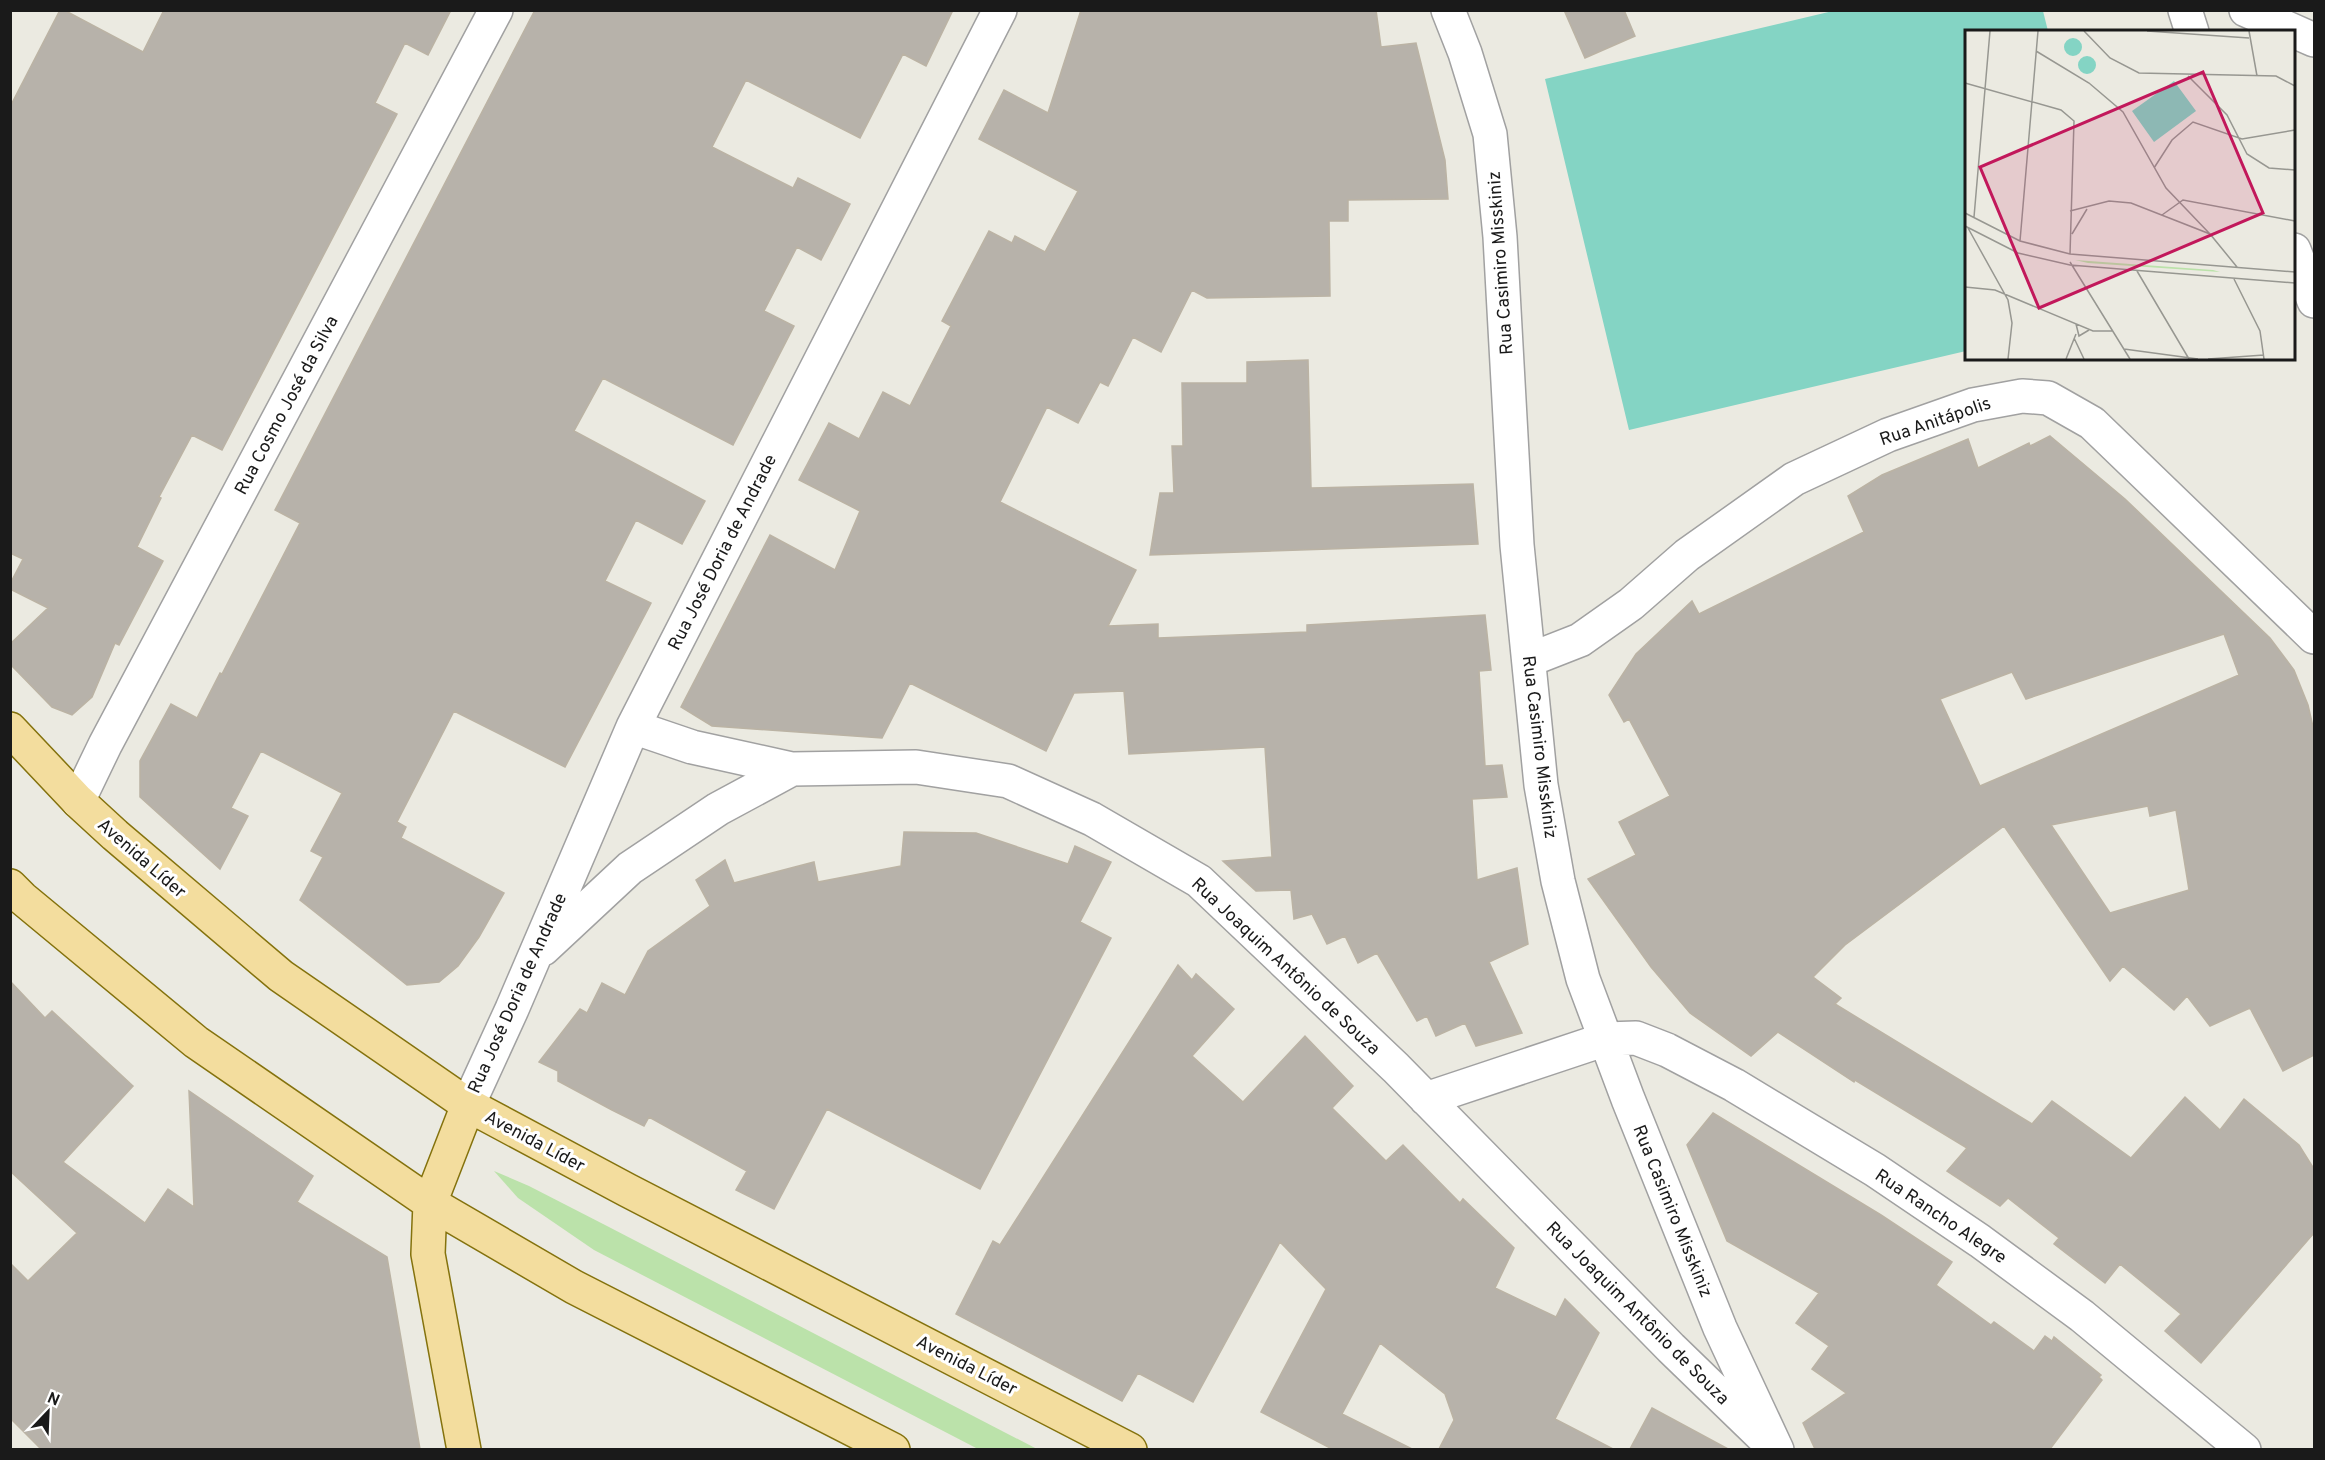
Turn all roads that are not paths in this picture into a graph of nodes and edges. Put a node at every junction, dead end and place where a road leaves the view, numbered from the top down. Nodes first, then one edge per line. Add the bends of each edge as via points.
1 (496, 10) edge
2 (1000, 10) edge
3 (1448, 10) edge
4 (2185, 10) edge
5 (2246, 10) edge
6 (2191, 30) edge
7 (2291, 30) edge
8 (2295, 32) edge
9 (2314, 40) edge
10 (2295, 253) edge
11 (2314, 301) edge
12 (2314, 637) edge
13 (1529, 660) junction
14 (633, 727) junction
15 (10, 729) edge
16 (792, 769) junction
17 (78, 801) junction
18 (10, 886) edge
19 (533, 959) junction
20 (1606, 1039) junction
21 (1426, 1100) junction
22 (468, 1105) junction
23 (430, 1203) junction
24 (464, 1449) edge
25 (893, 1449) edge
26 (1130, 1449) edge
27 (1776, 1449) edge
28 (2244, 1449) edge

1 - 17 street, Rua Cosmo José da Silva
2 - 14 street, Rua José Doria de Andrade
3 - 13 street, Rua Casimiro Misskiniz via 1490,134 1500,237 1517,545
4 - 6 street
5 - 7 street
8 - 9 street
10 - 11 street
12 - 13 street, Rua Anitápolis via 2092,423 2048,398 2022,396 1973,405 1888,435 1794,479 1687,555 1631,604 1580,639
13 - 20 street, Rua Casimiro Misskiniz via 1541,786 1558,881 1583,979
14 - 16 street, Rua Joaquim Antônio de Souza via 692,747
14 - 19 street, Rua José Doria de Andrade
15 - 17 main road, Avenida Líder
16 - 19 street, Rua Joaquim Antônio de Souza via 718,809 630,868
16 - 21 street, Rua Joaquim Antônio de Souza via 916,767 1008,781 1092,819 1198,881
17 - 22 main road, Avenida Líder via 281,976
18 - 23 main road via 196,1042
19 - 22 street, Rua José Doria de Andrade
20 - 21 street
20 - 27 street, Rua Casimiro Misskiniz via 1720,1328
20 - 28 street, Rua Rancho Alegre via 1636,1038 1667,1050 1734,1085 1875,1170 2082,1316
21 - 27 street, Rua Joaquim Antônio de Souza
22 - 23 main road
22 - 26 main road, Avenida Líder
23 - 24 main road via 428,1254
23 - 25 main road via 574,1287

